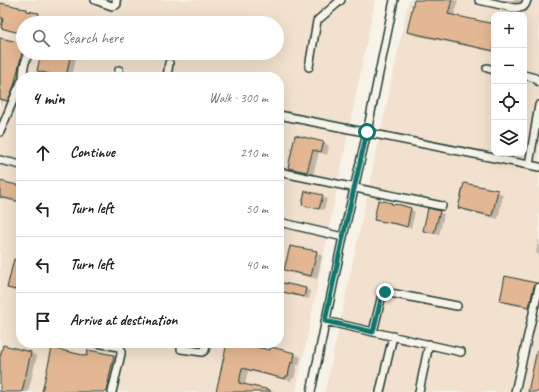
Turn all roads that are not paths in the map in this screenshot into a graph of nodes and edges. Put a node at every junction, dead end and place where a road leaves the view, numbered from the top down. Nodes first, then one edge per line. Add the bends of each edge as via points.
1 (95, 0) edge
2 (116, 0) edge
3 (341, 0) edge
4 (394, 0) edge
5 (479, 0) edge
6 (527, 0) edge
7 (26, 60) edge
8 (169, 63) dead end
9 (309, 67) dead end
10 (23, 72) edge
11 (168, 72) edge
12 (527, 76) edge
13 (539, 82) edge
14 (16, 94) edge
15 (539, 105) edge
16 (284, 116) edge
17 (0, 132) edge
18 (367, 132) junction
19 (0, 160) edge
20 (16, 164) edge
21 (529, 165) junction
22 (539, 167) edge
23 (284, 173) edge
24 (354, 188) junction
25 (442, 206) dead end
26 (284, 223) edge
27 (343, 237) junction
28 (539, 287) edge
29 (457, 306) dead end
30 (325, 321) junction
31 (373, 332) junction
32 (393, 336) junction
33 (429, 344) junction
34 (120, 348) edge
35 (206, 348) edge
36 (181, 349) dead end
37 (461, 352) dead end
38 (112, 392) edge
39 (310, 392) edge
40 (380, 392) edge
41 (420, 392) edge
42 (515, 392) edge

1 - 2 street via 114,6 117,4
3 - 9 street via 317,21
4 - 18 street
5 - 6 street via 514,8 524,7
7 - 10 street
8 - 11 street
12 - 13 street
14 - 17 street
15 - 21 street
16 - 18 street
18 - 21 street
18 - 24 street
19 - 20 street
21 - 22 street
23 - 24 street
24 - 25 street
24 - 27 street
26 - 27 street
27 - 30 street
28 - 42 street
29 - 31 street via 385,292 382,295
30 - 31 street
30 - 39 street
31 - 32 street
32 - 33 street
32 - 40 street
33 - 37 street
33 - 41 street
34 - 38 street via 121,354
35 - 36 street via 202,352

